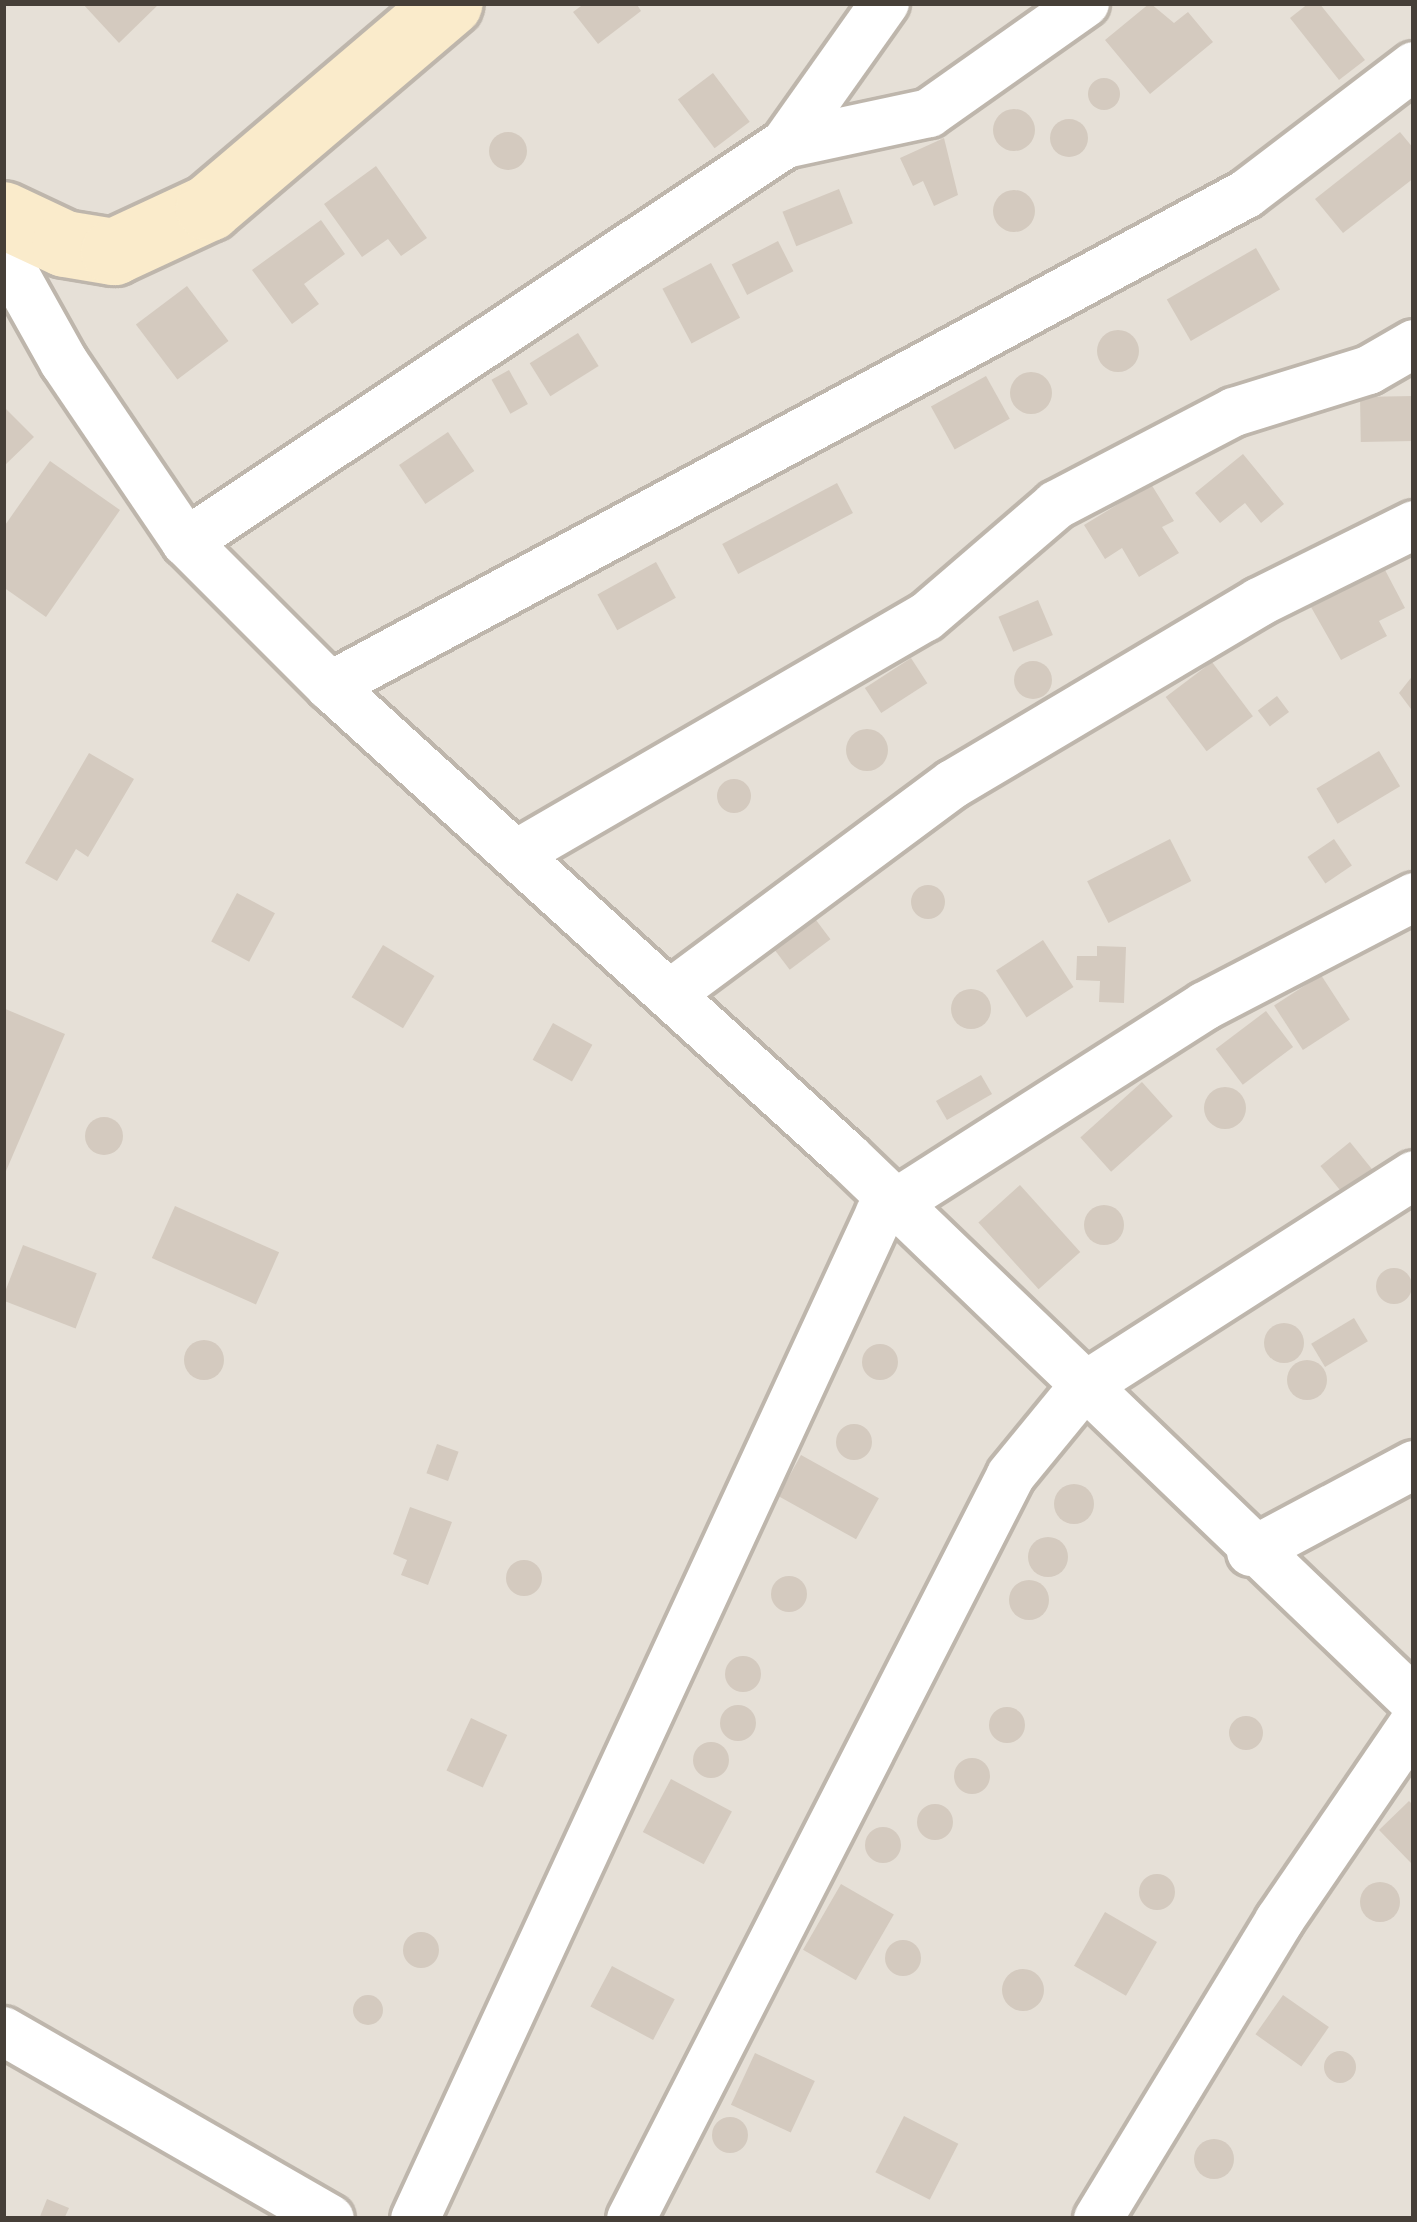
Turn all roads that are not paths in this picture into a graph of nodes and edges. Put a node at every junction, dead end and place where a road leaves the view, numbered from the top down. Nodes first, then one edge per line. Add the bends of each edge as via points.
1 (450, 3) edge
2 (885, 3) edge
3 (1085, 3) edge
4 (1414, 65) edge
5 (785, 144) junction
6 (3, 215) edge
7 (3, 253) edge
8 (1414, 344) edge
9 (1414, 526) edge
10 (186, 542) junction
11 (330, 686) junction
12 (520, 852) junction
13 (1414, 897) edge
14 (670, 994) junction
15 (1414, 1174) edge
16 (893, 1201) junction
17 (1083, 1387) junction
18 (1414, 1465) edge
19 (1251, 1552) junction
20 (1414, 1701) edge
21 (1414, 1723) edge
22 (3, 2031) edge
23 (330, 2219) edge
24 (415, 2219) edge
25 (631, 2219) edge
26 (1098, 2219) edge

1 - 6 street via 209,208 147,238 114,252 65,244
2 - 5 street
3 - 5 street via 928,112
4 - 11 street via 1246,194
5 - 10 street
7 - 10 street via 64,362
8 - 12 street via 1369,370 1234,412 1056,505 926,617
9 - 14 street via 1259,602 952,784
10 - 11 street
11 - 12 street
12 - 14 street
13 - 16 street via 1205,1006
14 - 16 street
15 - 17 street
16 - 17 street
16 - 24 street via 850,1264
17 - 19 street
17 - 25 street via 1012,1475
18 - 19 street
19 - 20 street
21 - 26 street via 1279,1921
22 - 23 street

